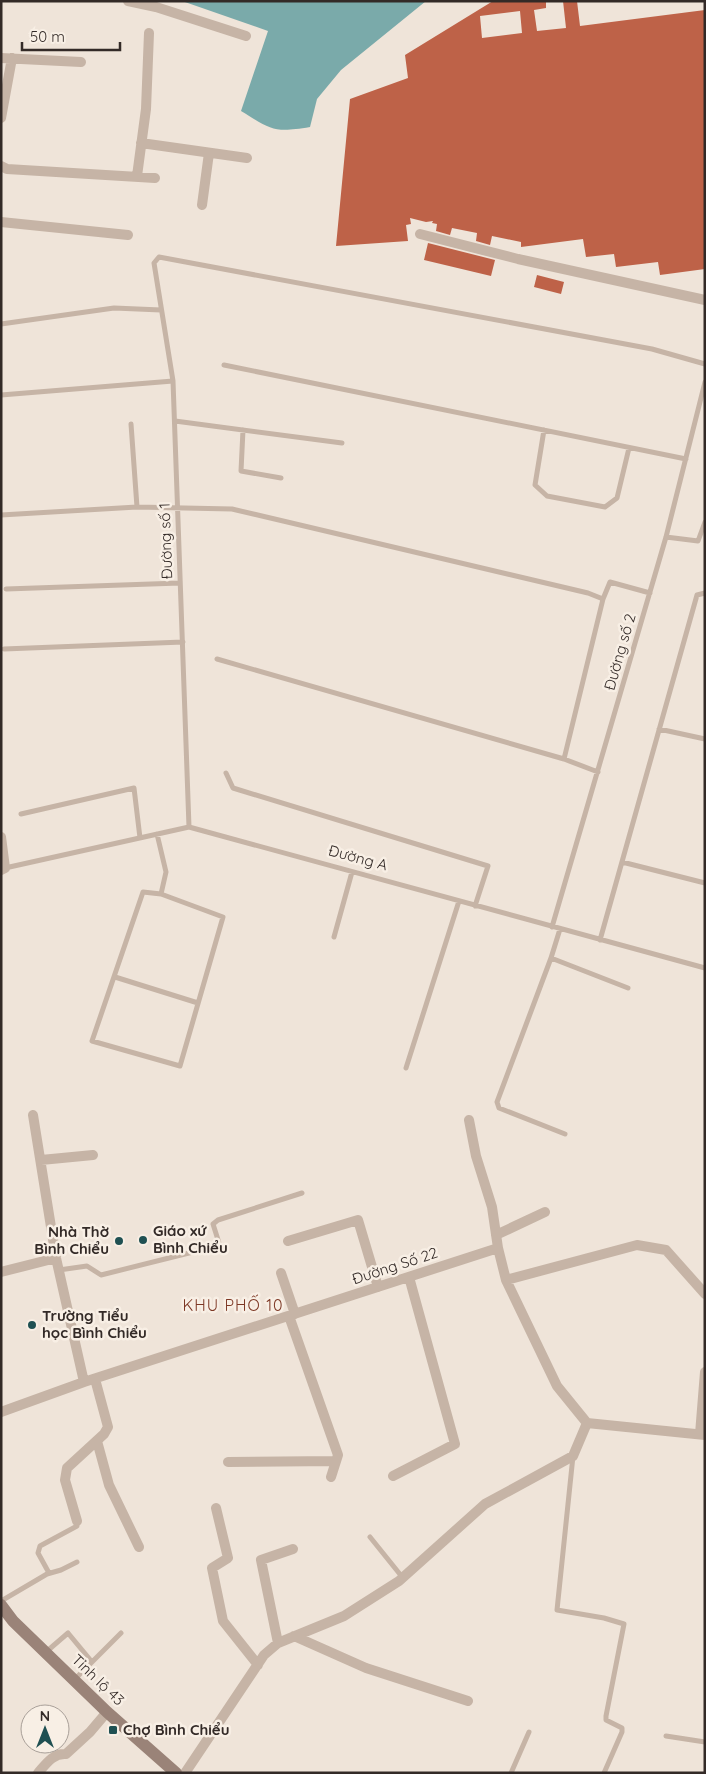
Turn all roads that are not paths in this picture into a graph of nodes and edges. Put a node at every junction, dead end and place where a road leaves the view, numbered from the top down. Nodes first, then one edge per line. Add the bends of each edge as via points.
1 (128, 1) edge
2 (149, 33) dead end
3 (246, 36) dead end
4 (1, 58) edge
5 (12, 58) junction
6 (81, 62) dead end
7 (1, 118) edge
8 (141, 143) junction
9 (209, 153) junction
10 (247, 158) dead end
11 (1, 166) edge
12 (137, 176) junction
13 (155, 178) dead end
14 (202, 205) dead end
15 (1, 222) edge
16 (420, 234) dead end
17 (128, 235) dead end
18 (705, 300) edge
19 (161, 310) junction
20 (1, 324) edge
21 (705, 364) edge
22 (224, 365) dead end
23 (173, 381) junction
24 (705, 382) edge
25 (1, 395) edge
26 (175, 421) junction
27 (131, 424) dead end
28 (243, 430) junction
29 (544, 430) junction
30 (342, 443) dead end
31 (629, 448) junction
32 (686, 459) junction
33 (281, 478) dead end
34 (137, 507) junction
35 (178, 507) junction
36 (1, 515) edge
37 (705, 522) edge
38 (666, 537) junction
39 (698, 541) junction
40 (705, 544) edge
41 (180, 583) junction
42 (6, 589) dead end
43 (650, 593) junction
44 (705, 593) edge
45 (603, 599) junction
46 (183, 642) junction
47 (4, 650) dead end
48 (217, 659) dead end
49 (659, 729) junction
50 (705, 739) edge
51 (564, 759) junction
52 (598, 772) junction
53 (226, 773) dead end
54 (21, 814) dead end
55 (189, 827) junction
56 (157, 834) junction
57 (1, 837) edge
58 (140, 838) junction
59 (622, 862) junction
60 (3, 869) edge
61 (352, 872) junction
62 (705, 883) edge
63 (161, 894) junction
64 (459, 901) junction
65 (475, 906) junction
66 (552, 927) junction
67 (560, 929) junction
68 (334, 936) dead end
69 (600, 940) junction
70 (551, 958) junction
71 (705, 968) edge
72 (115, 977) junction
73 (628, 988) dead end
74 (198, 1003) junction
75 (406, 1068) dead end
76 (34, 1115) dead end
77 (469, 1120) dead end
78 (564, 1134) dead end
79 (93, 1155) dead end
80 (40, 1160) junction
81 (302, 1193) dead end
82 (545, 1212) dead end
83 (496, 1235) junction
84 (288, 1241) dead end
85 (498, 1248) junction
86 (56, 1258) junction
87 (59, 1270) junction
88 (1, 1272) edge
89 (281, 1272) dead end
90 (409, 1277) junction
91 (506, 1280) junction
92 (378, 1287) junction
93 (705, 1294) edge
94 (292, 1315) junction
95 (705, 1372) edge
96 (95, 1379) junction
97 (84, 1382) junction
98 (1, 1412) edge
99 (587, 1423) junction
100 (702, 1435) edge
101 (97, 1441) junction
102 (573, 1456) junction
103 (336, 1461) junction
104 (228, 1462) dead end
105 (393, 1476) dead end
106 (331, 1478) dead end
107 (216, 1508) dead end
108 (77, 1521) joint
109 (370, 1537) dead end
110 (139, 1547) dead end
111 (293, 1549) dead end
112 (77, 1562) dead end
113 (50, 1573) junction
114 (403, 1578) junction
115 (1, 1601) edge
116 (1, 1605) edge
117 (121, 1633) dead end
118 (294, 1636) junction
119 (278, 1643) junction
120 (46, 1652) junction
121 (92, 1662) junction
122 (258, 1664) junction
123 (75, 1679) junction
124 (468, 1701) dead end
125 (107, 1712) junction
126 (529, 1732) dead end
127 (666, 1736) dead end
128 (705, 1742) edge
129 (38, 1773) edge
130 (176, 1773) edge
131 (185, 1773) edge
132 (511, 1773) edge
133 (604, 1773) edge

1 - 3 street
2 - 8 street via 146,109
4 - 5 street
5 - 6 street
5 - 7 street
8 - 9 street
8 - 12 street
9 - 10 street
9 - 14 street
11 - 12 street via 7,169
12 - 13 street
15 - 17 street
16 - 18 street
19 - 20 lane via 114,308
19 - 21 lane, Đường số 1 via 154,263 158,257 652,349
19 - 23 lane, Đường số 1
22 - 29 lane
23 - 25 lane
23 - 26 lane, Đường số 1
24 - 32 lane, Đường số 2
26 - 28 lane
26 - 35 lane, Đường số 1
27 - 34 lane
28 - 30 lane
28 - 33 lane via 241,472
29 - 31 lane
29 - 31 lane via 535,485 548,496 604,507 617,498
31 - 32 lane
32 - 38 lane, Đường số 2
34 - 35 lane
34 - 36 lane
35 - 41 lane, Đường số 1
35 - 45 lane via 232,508
37 - 39 lane
38 - 39 lane
38 - 43 lane, Đường số 2
39 - 40 lane
41 - 42 lane
41 - 46 lane, Đường số 1
43 - 45 lane via 610,582
43 - 52 lane, Đường số 2
44 - 49 lane via 697,595
45 - 51 lane
46 - 47 lane
46 - 55 lane, Đường số 1
48 - 51 lane
49 - 50 lane
49 - 59 lane
51 - 52 lane
52 - 66 lane, Đường số 2
53 - 65 lane via 233,788 488,866
54 - 58 lane via 134,788
55 - 56 lane, Đường A
55 - 61 lane, Đường A
56 - 58 lane, Đường A
56 - 63 lane via 166,872
57 - 60 street
58 - 60 lane, Đường A
59 - 62 lane
59 - 69 lane
61 - 64 lane, Đường A
61 - 68 lane
63 - 72 lane via 143,892
63 - 74 lane via 223,917
64 - 65 lane, Đường A
64 - 75 lane
65 - 66 lane, Đường A
66 - 67 lane, Đường A
67 - 69 lane, Đường A
67 - 70 lane
69 - 71 lane, Đường A
70 - 73 lane
70 - 78 lane via 497,1102 499,1108
72 - 74 lane
72 - 74 lane via 92,1042 180,1066
76 - 80 street
77 - 83 street via 492,1207
79 - 80 street
80 - 86 street
81 - 87 lane via 218,1220 213,1224 219,1243 214,1247 101,1275 87,1266
82 - 83 street
83 - 85 street
84 - 92 street via 358,1220
85 - 90 street, Đường Số 22
85 - 91 street
86 - 87 street
86 - 88 street
87 - 97 street
89 - 94 street
90 - 92 street, Đường Số 22
90 - 105 street via 456,1444
91 - 93 street via 637,1245 666,1250
91 - 99 street via 557,1386
92 - 94 street, Đường Số 22
94 - 96 street, Đường Số 22
94 - 103 street via 338,1455
95 - 100 street
96 - 97 street, Đường Số 22
96 - 101 street via 108,1427
97 - 98 street, Đường Số 22
99 - 100 street
99 - 102 street
101 - 108 street via 66,1471 65,1480
101 - 110 street via 109,1486
102 - 114 street via 485,1504
102 - 133 lane via 557,1610 624,1624 606,1716 606,1720 622,1728 622,1732
103 - 104 street
103 - 106 street
107 - 122 street via 228,1558 212,1568 223,1621
108 - 113 lane via 77,1526 40,1546 38,1553
109 - 114 lane
111 - 119 street via 261,1560
112 - 113 lane
113 - 115 lane
114 - 118 street via 344,1616
116 - 120 main road, Tỉnh lộ 43
117 - 121 lane
118 - 119 street
118 - 124 street via 366,1668
119 - 122 street
120 - 121 lane via 68,1634
120 - 123 main road, Tỉnh lộ 43
121 - 123 lane
122 - 131 street
123 - 125 main road, Tỉnh lộ 43
125 - 129 street via 66,1754 50,1760
125 - 130 main road, Tỉnh lộ 43
126 - 132 lane
127 - 128 lane

